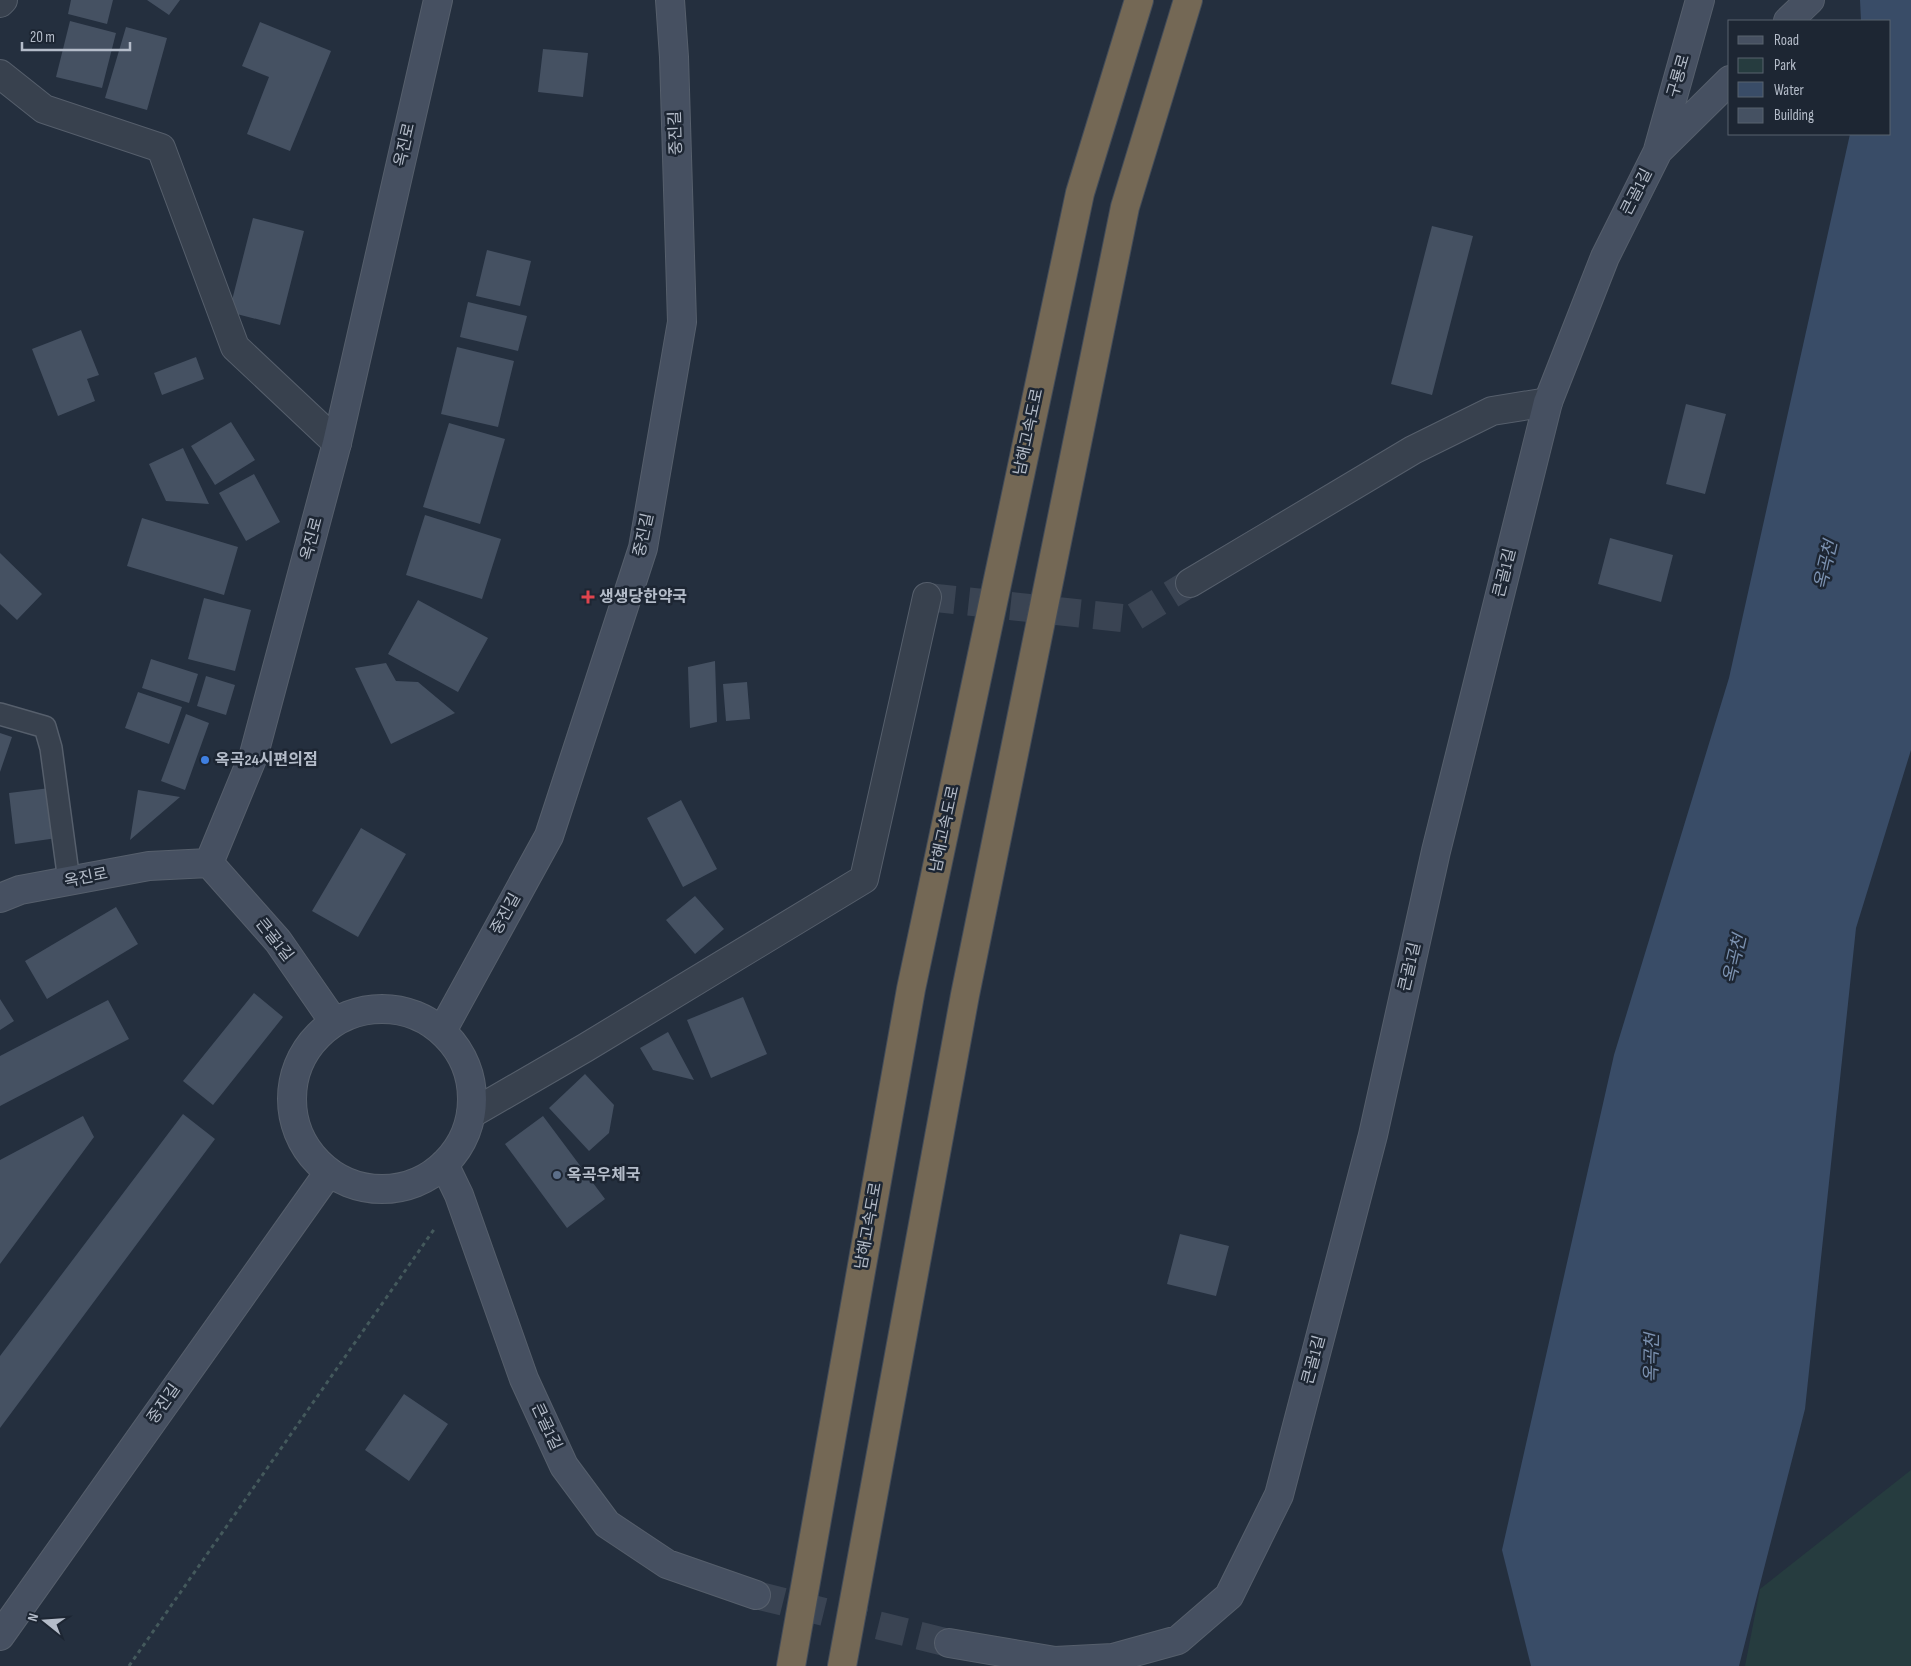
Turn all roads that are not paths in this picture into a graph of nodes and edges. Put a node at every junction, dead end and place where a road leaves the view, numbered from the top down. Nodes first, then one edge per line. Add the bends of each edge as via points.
1 (3, 0) edge
2 (438, 0) edge
3 (670, 0) edge
4 (1139, 0) edge
5 (1188, 0) edge
6 (1700, 0) edge
7 (1810, 0) edge
8 (0, 3) edge
9 (1789, 20) edge
10 (0, 74) edge
11 (1728, 82) edge
12 (1658, 151) junction
13 (1548, 402) junction
14 (338, 443) junction
15 (1190, 583) tunnel mouth
16 (927, 597) dead end
17 (0, 714) edge
18 (209, 863) junction
19 (69, 881) junction
20 (0, 898) edge
21 (334, 1022) junction
22 (442, 1031) junction
23 (471, 1114) junction
24 (444, 1164) junction
25 (329, 1172) junction
26 (756, 1596) tunnel mouth
27 (0, 1636) edge
28 (949, 1643) tunnel mouth
29 (791, 1666) edge
30 (842, 1666) edge

1 - 8 street
2 - 14 main road, 옥진로
3 - 22 main road, 중진길 via 682,322 643,548 549,836
4 - 29 highway, 남해고속도로 via 1080,193 911,989
5 - 30 highway via 1125,207 965,995
6 - 12 main road, 구룡로
7 - 9 main road
10 - 14 street via 44,109 162,148 236,347
11 - 12 main road, 큰골1길
12 - 13 main road, 큰골1길 via 1605,257
13 - 15 street via 1492,411 1413,450
13 - 28 main road, 큰골1길 via 1436,851 1373,1134 1279,1495 1229,1596 1178,1640 1113,1658 1054,1661
14 - 18 main road, 옥진로 via 254,754
16 - 23 street via 864,879
17 - 19 lane via 46,727
18 - 19 main road, 옥진로 via 149,866
18 - 21 main road, 큰골1길 via 278,941
19 - 20 main road, 옥진로 via 20,890
21 - 22 main road via 355,1012 378,1008 401,1010 424,1018
21 - 25 main road via 300,1059 293,1083 292,1108 298,1133 311,1154
22 - 23 main road via 461,1055 471,1084
23 - 24 main road via 461,1142
24 - 25 main road via 418,1182 388,1189 357,1186
24 - 26 main road, 큰골1길 via 459,1195 524,1379 564,1466 607,1524 666,1564
25 - 27 main road, 중진길

